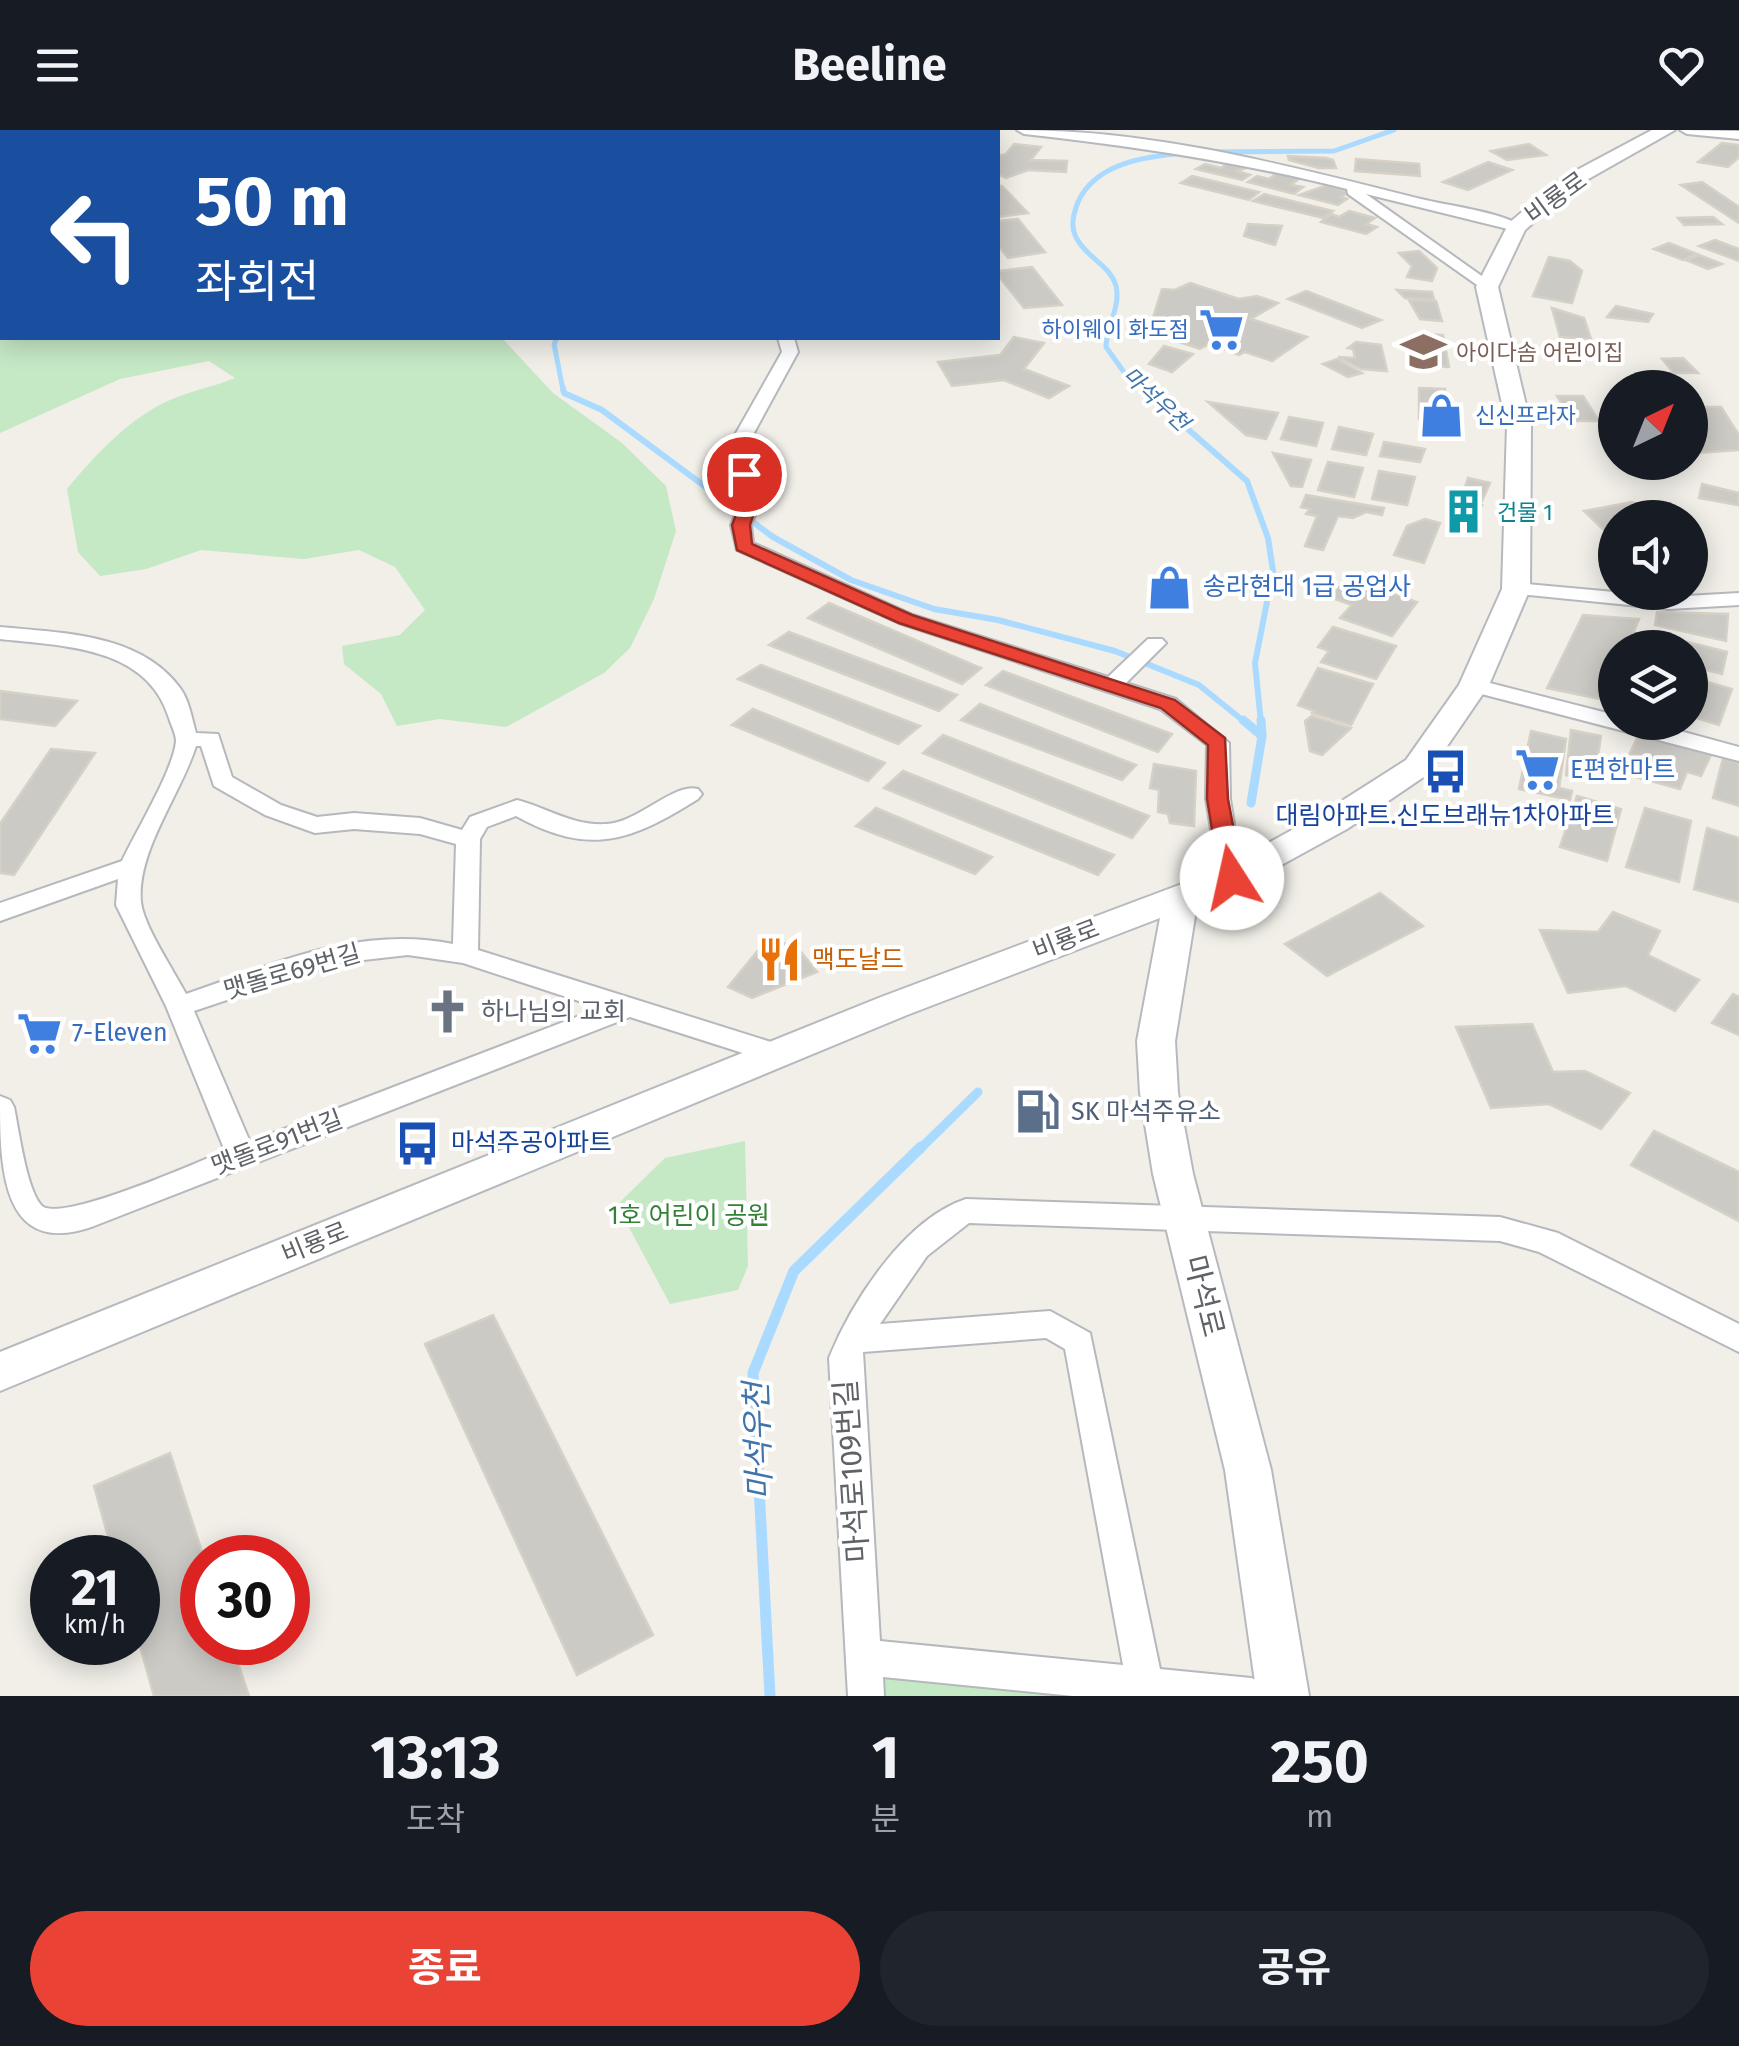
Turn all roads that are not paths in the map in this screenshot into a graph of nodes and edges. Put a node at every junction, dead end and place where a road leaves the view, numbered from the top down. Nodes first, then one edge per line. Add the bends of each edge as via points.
1 (1024, 130) edge
2 (1666, 130) edge
3 (1687, 130) edge
4 (1739, 135) edge
5 (1160, 137) edge
6 (1205, 142) dead end
7 (1347, 184) junction
8 (1516, 227) junction
9 (1487, 287) junction
10 (787, 340) edge
11 (1516, 589) junction
12 (1739, 599) edge
13 (0, 634) edge
14 (1474, 685) junction
15 (1598, 717) edge
16 (187, 740) junction
17 (1686, 740) edge
18 (1739, 754) edge
19 (690, 794) dead end
20 (468, 839) junction
21 (131, 866) junction
22 (1232, 878) junction
23 (1182, 896) junction
24 (0, 912) edge
25 (466, 955) junction
26 (180, 1006) junction
27 (626, 1008) junction
28 (776, 1054) junction
29 (0, 1107) edge
30 (242, 1157) junction
31 (7, 1177) edge
32 (1183, 1216) junction
33 (1739, 1339) edge
34 (852, 1340) junction
35 (0, 1372) edge
36 (863, 1657) junction
37 (1145, 1686) junction
38 (866, 1696) edge
39 (1251, 1696) edge
40 (1284, 1696) edge

1 - 5 street
2 - 8 main road, 비룡로 via 1569,182
3 - 4 street
5 - 6 street
5 - 7 street
7 - 8 street
7 - 9 street
8 - 9 main road, 비룡로
9 - 11 main road, 비룡로 via 1518,426
10 - 22 street via 790,352 740,442 744,546 906,619 1136,662 1168,704 1218,742 1218,799
11 - 12 street via 1669,603
11 - 14 main road, 비룡로
13 - 16 street via 94,643 146,668 172,692
14 - 15 street
14 - 22 main road, 비룡로 via 1417,766
16 - 20 street via 210,739 222,781 272,810 314,824 420,826
16 - 21 street
17 - 18 street
19 - 20 street via 636,826 596,834 541,822 517,807 478,822
20 - 25 street
21 - 24 street
21 - 26 street via 128,905
22 - 23 main road, 비룡로
23 - 28 main road, 비룡로
23 - 32 main road, 마석로 via 1156,1041 1158,1093
25 - 26 street, 맷돌로69번길 via 388,946 342,954
25 - 27 street, 맷돌로69번길
26 - 30 street
27 - 28 street, 맷돌로69번길
27 - 30 street, 맷돌로91번길
28 - 35 main road, 비룡로
29 - 31 street, 맷돌로91번길
30 - 31 street, 맷돌로91번길 via 84,1218 44,1221 29,1212
32 - 33 street via 1500,1229 1546,1242
32 - 34 street, 마석로109번길 via 966,1211 948,1217 929,1230
32 - 40 main road, 마석로 via 1248,1470
34 - 36 street, 마석로109번길 via 845,1358
34 - 37 street via 1050,1324 1079,1342
36 - 37 street
36 - 38 street, 마석로109번길
37 - 39 street

